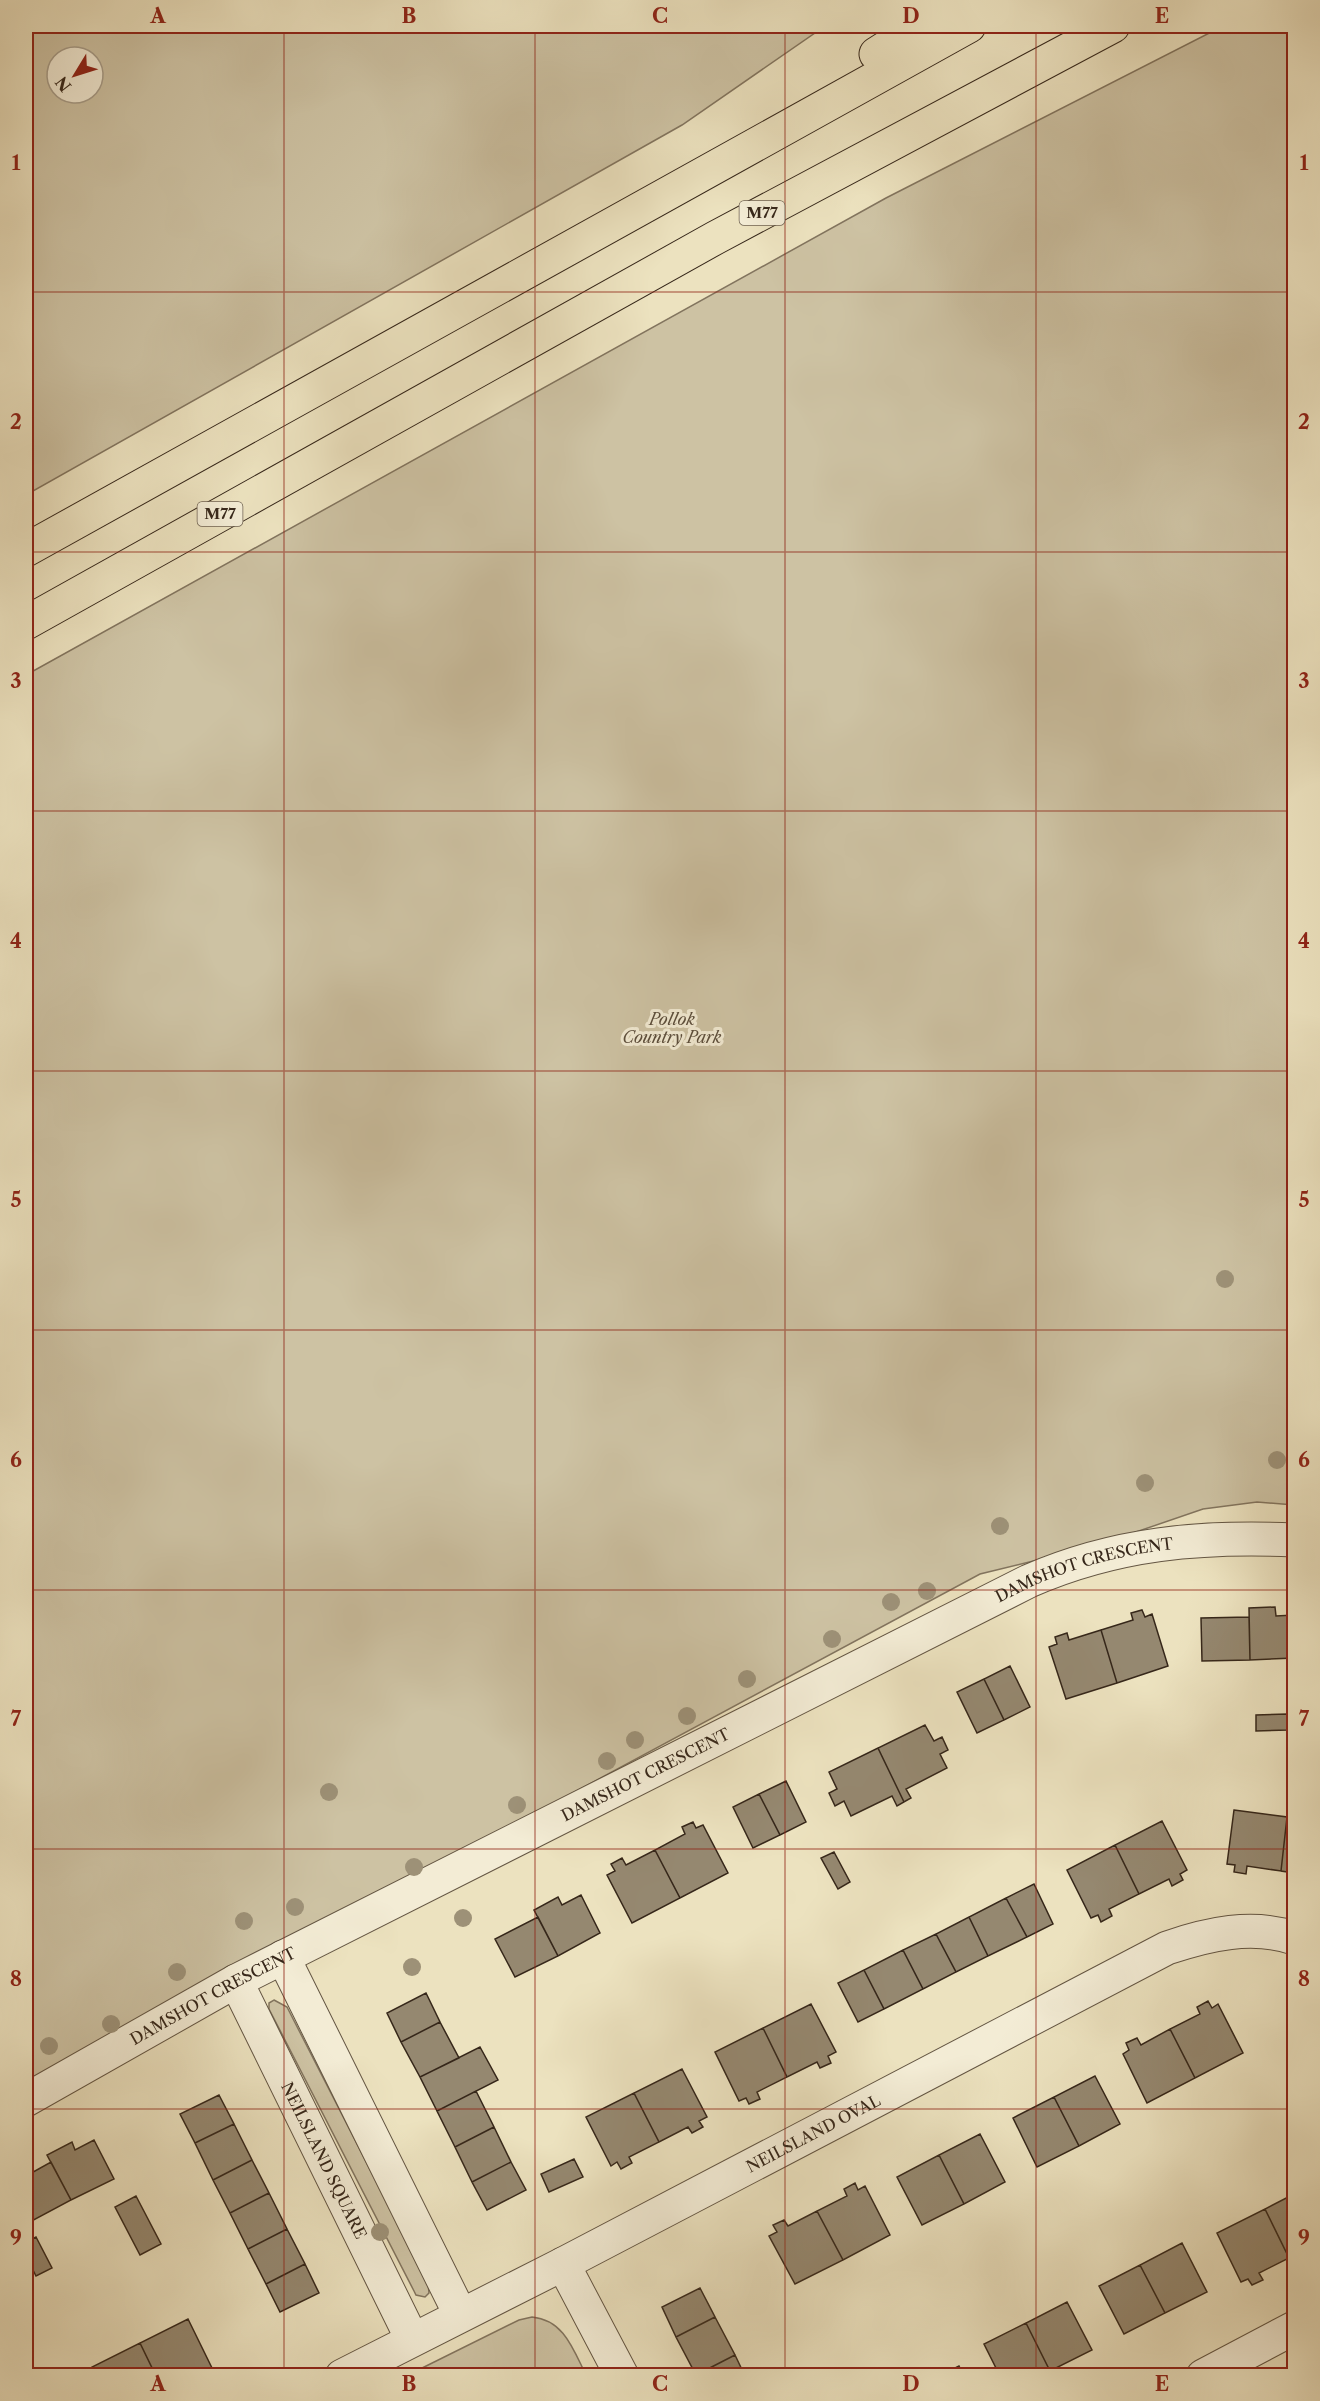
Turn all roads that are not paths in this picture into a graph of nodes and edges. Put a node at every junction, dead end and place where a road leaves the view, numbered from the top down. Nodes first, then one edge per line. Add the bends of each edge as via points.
1 (920, 26) edge
2 (969, 26) edge
3 (1113, 26) edge
4 (670, 191) junction
5 (26, 550) edge
6 (26, 623) edge
7 (1294, 1540) edge
8 (1294, 1938) edge
9 (283, 1958) junction
10 (236, 1981) junction
11 (26, 2100) edge
12 (563, 2264) junction
13 (460, 2314) junction
14 (1294, 2328) edge
15 (412, 2339) junction
16 (342, 2376) edge
17 (622, 2376) edge
18 (1203, 2376) edge

1 - 4 highway
2 - 4 highway
3 - 6 highway, M77 via 715,238
4 - 5 highway
7 - 9 street, DAMSHOT CRESCENT via 1174,1541 1102,1554 1055,1569
8 - 12 street, NEILSLAND OVAL via 1238,1931 1167,1948
9 - 10 street, DAMSHOT CRESCENT
9 - 13 street
10 - 11 street, DAMSHOT CRESCENT
10 - 15 street, NEILSLAND SQUARE
12 - 13 street, NEILSLAND OVAL
12 - 17 street
13 - 15 street, NEILSLAND OVAL
14 - 18 street
15 - 16 street, NEILSLAND OVAL

